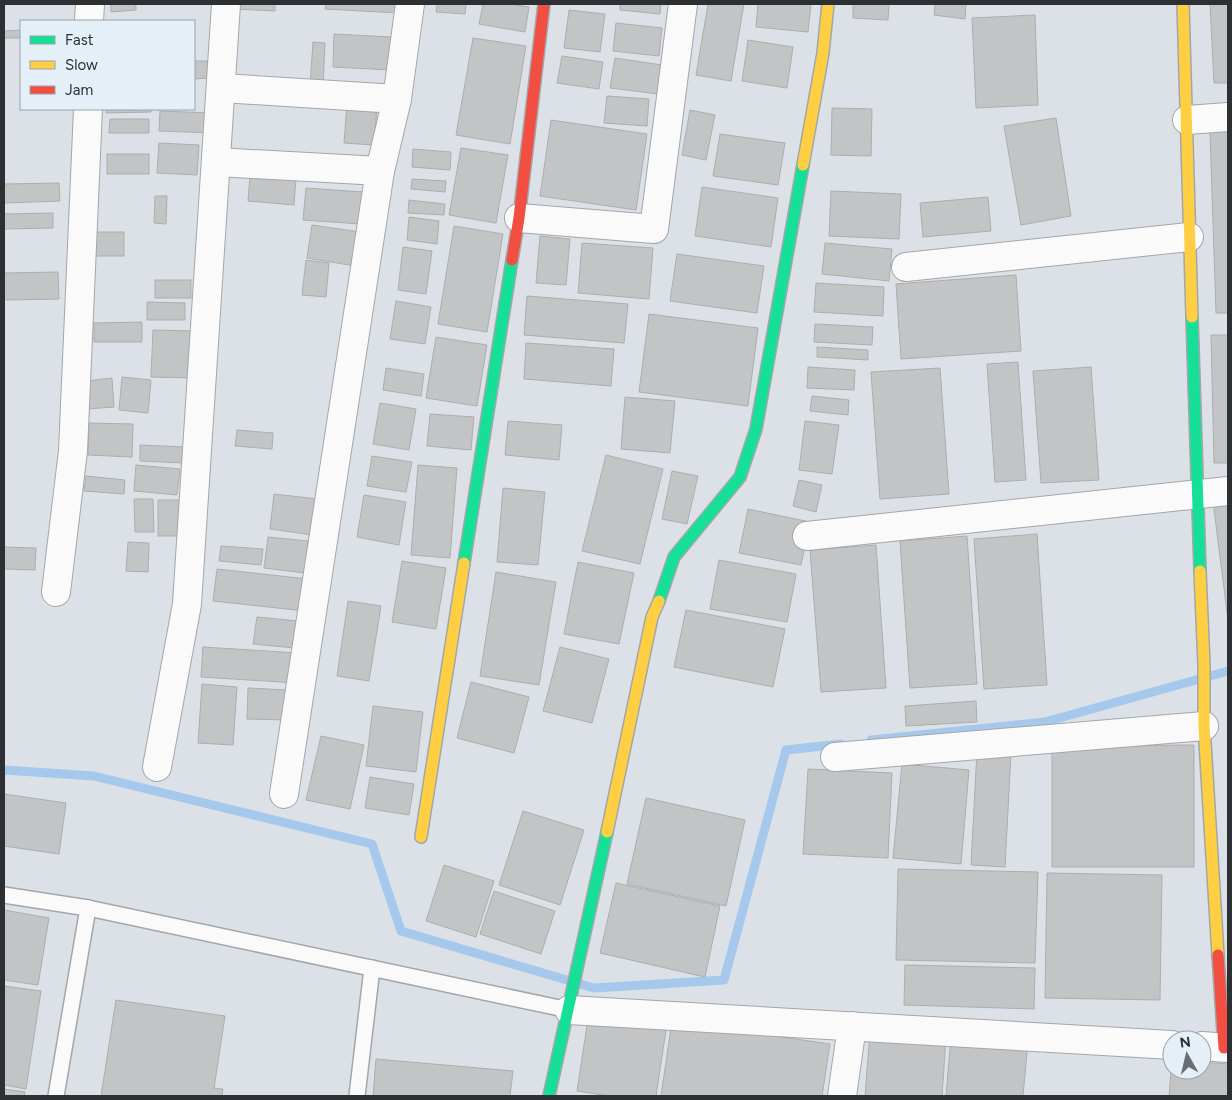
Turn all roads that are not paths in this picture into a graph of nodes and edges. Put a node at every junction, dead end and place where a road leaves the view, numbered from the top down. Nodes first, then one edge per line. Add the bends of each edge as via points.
1 (90, 4) edge
2 (226, 4) edge
3 (410, 4) edge
4 (544, 4) edge
5 (683, 4) edge
6 (828, 4) edge
7 (1183, 4) edge
8 (90, 20) edge
9 (222, 88) junction
10 (397, 99) junction
11 (88, 110) edge
12 (1228, 117) edge
13 (1187, 120) junction
14 (216, 162) junction
15 (380, 171) junction
16 (519, 218) junction
17 (1189, 237) junction
18 (906, 267) dead end
19 (1228, 491) edge
20 (1197, 495) junction
21 (807, 536) dead end
22 (56, 592) dead end
23 (1205, 714) junction
24 (835, 757) dead end
25 (157, 767) dead end
26 (284, 794) dead end
27 (421, 837) dead end
28 (4, 894) edge
29 (88, 908) junction
30 (372, 968) junction
31 (571, 1003) junction
32 (852, 1026) junction
33 (1162, 1044) edge
34 (1218, 1047) edge
35 (56, 1096) edge
36 (357, 1096) edge
37 (549, 1096) edge
38 (842, 1096) edge

1 - 8 street
2 - 9 street
3 - 10 street
4 - 16 street
5 - 16 street via 654,229
6 - 31 street via 823,53 756,429 740,476 674,556 652,617
7 - 13 street
9 - 10 street
9 - 14 street
10 - 15 street
11 - 22 street via 73,451
12 - 13 street
13 - 17 street
14 - 15 street
14 - 25 street via 186,604
15 - 26 street
16 - 27 street
17 - 18 street
17 - 20 street
19 - 20 street
20 - 21 street
20 - 23 street
23 - 24 street
23 - 34 street
28 - 29 lane
29 - 30 lane
29 - 35 lane
30 - 31 lane
30 - 36 lane
31 - 32 street
31 - 37 street
32 - 33 street
32 - 38 street

